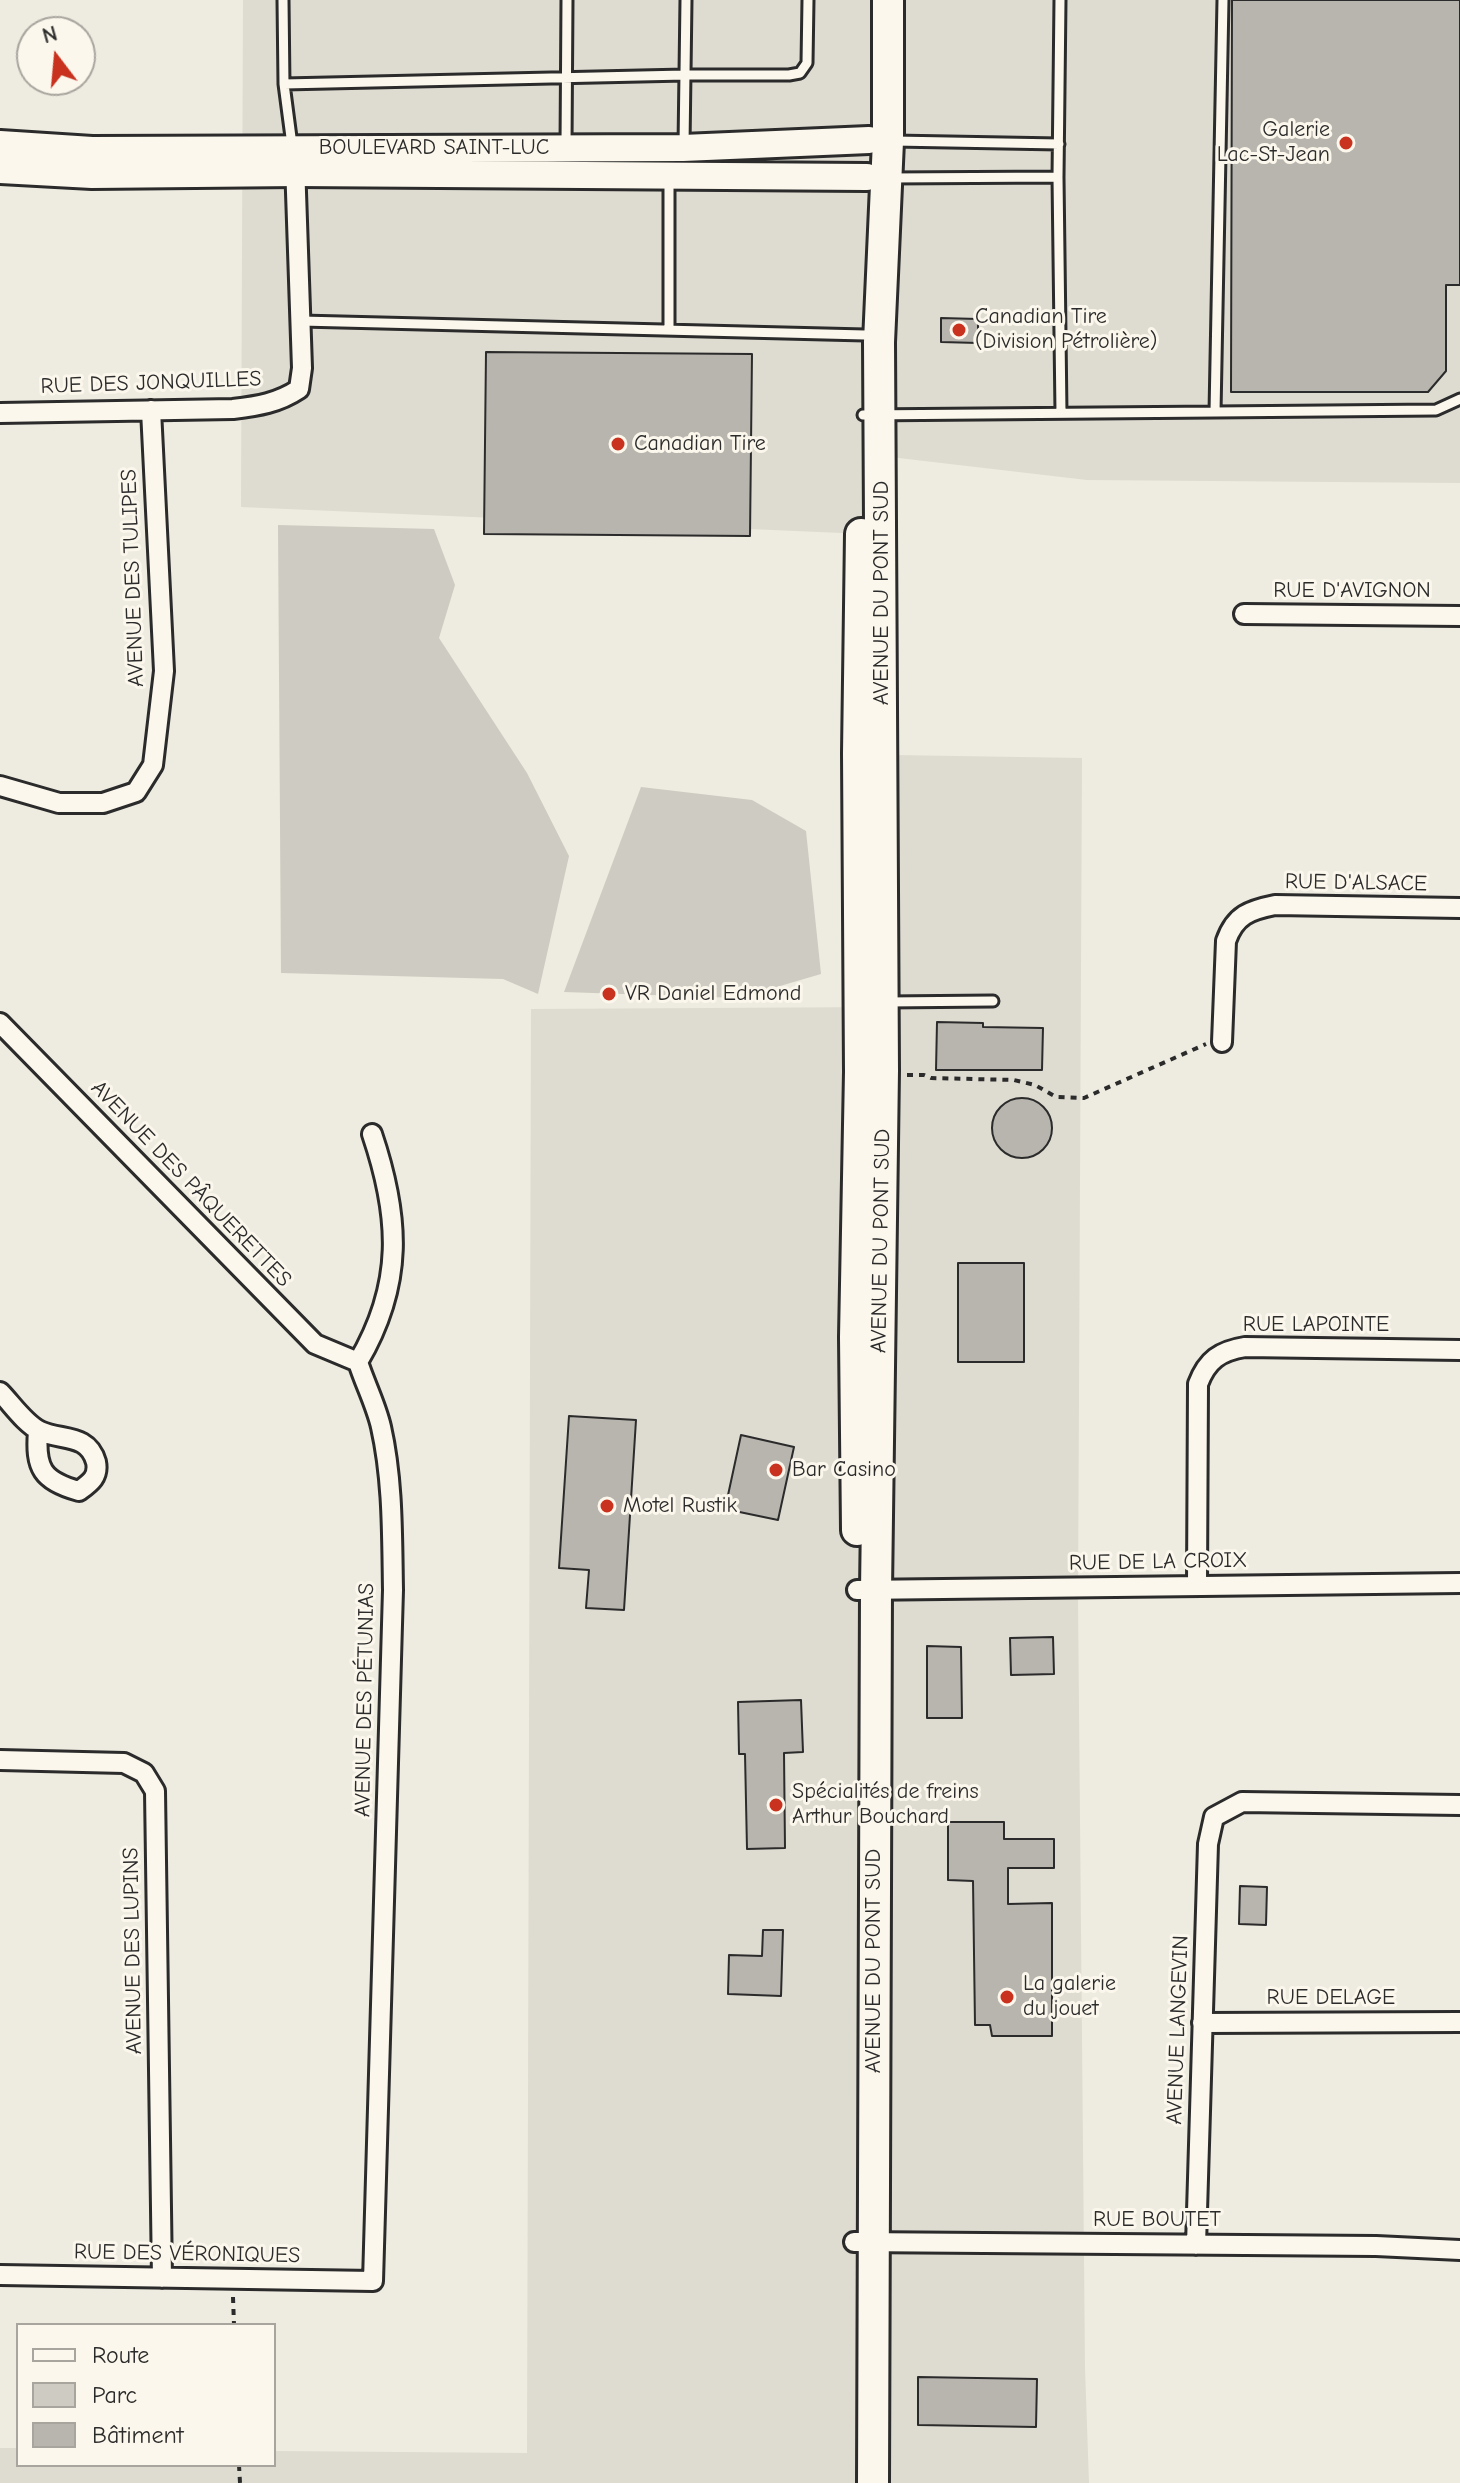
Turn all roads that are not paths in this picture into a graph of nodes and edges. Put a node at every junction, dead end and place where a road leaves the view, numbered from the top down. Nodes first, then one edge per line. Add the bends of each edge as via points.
1 (283, 0) edge
2 (567, 0) edge
3 (686, 0) edge
4 (808, 0) edge
5 (869, 0) edge
6 (888, 0) edge
7 (1060, 0) edge
8 (1223, 0) edge
9 (685, 75) junction
10 (567, 77) junction
11 (284, 84) junction
12 (878, 140) junction
13 (0, 144) edge
14 (1059, 144) junction
15 (683, 148) junction
16 (294, 160) junction
17 (566, 161) junction
18 (0, 170) edge
19 (669, 174) junction
20 (876, 177) junction
21 (1058, 177) junction
22 (301, 321) junction
23 (669, 328) junction
24 (865, 335) junction
25 (1460, 399) edge
26 (151, 410) junction
27 (1215, 412) junction
28 (0, 413) edge
29 (1061, 413) junction
30 (872, 416) junction
31 (1244, 614) dead end
32 (1460, 616) edge
33 (0, 786) edge
34 (1460, 908) edge
35 (993, 1001) dead end
36 (882, 1002) junction
37 (0, 1023) edge
38 (1222, 1039) road end
39 (372, 1134) dead end
40 (1460, 1350) edge
41 (358, 1362) junction
42 (0, 1392) edge
43 (38, 1431) dead end
44 (1460, 1583) edge
45 (1197, 1584) junction
46 (867, 1590) junction
47 (0, 1760) edge
48 (1460, 1805) edge
49 (1460, 2022) edge
50 (1202, 2023) junction
51 (863, 2243) junction
52 (1196, 2245) junction
53 (1460, 2250) edge
54 (0, 2275) edge
55 (162, 2278) junction
56 (373, 2281) joint
57 (854, 2483) edge
58 (873, 2483) edge

1 - 11 lane
2 - 10 lane
3 - 9 lane
4 - 9 lane via 807,63 800,73
5 - 12 main road, AVENUE DU PONT SUD
6 - 12 main road, AVENUE DU PONT SUD
7 - 14 lane
8 - 27 lane
9 - 10 lane
9 - 15 lane
10 - 11 lane
10 - 17 lane
11 - 16 lane
12 - 14 lane
12 - 15 street, BOULEVARD SAINT-LUC
12 - 20 main road, AVENUE DU PONT SUD
13 - 16 street, BOULEVARD SAINT-LUC
14 - 21 lane
15 - 17 street, BOULEVARD SAINT-LUC
16 - 17 street, BOULEVARD SAINT-LUC
16 - 18 street, BOULEVARD SAINT-LUC via 92,175
16 - 22 street, RUE DES JONQUILLES
17 - 19 street, BOULEVARD SAINT-LUC
19 - 20 street, BOULEVARD SAINT-LUC
19 - 23 lane
20 - 21 lane
20 - 24 main road, AVENUE DU PONT SUD
20 - 30 main road, AVENUE DU PONT SUD via 879,342
21 - 29 lane
22 - 23 lane
22 - 26 street, RUE DES JONQUILLES via 299,389 283,399 233,409
23 - 24 lane
24 - 30 main road, AVENUE DU PONT SUD
25 - 27 lane via 1436,410
26 - 28 street, RUE DES JONQUILLES
26 - 33 street, AVENUE DES TULIPES via 164,671 153,765 136,792 103,803 59,803
27 - 29 lane
29 - 30 lane
30 - 36 main road, AVENUE DU PONT SUD
30 - 46 main road, AVENUE DU PONT SUD via 858,753 855,1337
31 - 32 street, RUE D'AVIGNON
34 - 38 street, RUE D'ALSACE via 1275,905 1238,918 1226,941
35 - 36 lane
36 - 46 main road, AVENUE DU PONT SUD
37 - 41 street, AVENUE DES PÂQUERETTES via 315,1344
39 - 41 street via 391,1205 394,1250 387,1299
40 - 45 street, RUE LAPOINTE via 1245,1347 1211,1360 1198,1384
41 - 56 street, AVENUE DES PÉTUNIAS via 381,1424 388,1466 393,1590
42 - 43 street
44 - 45 street, RUE DE LA CROIX
45 - 46 street, RUE DE LA CROIX
46 - 51 main road, AVENUE DU PONT SUD
47 - 55 street, AVENUE DES LUPINS via 124,1763 144,1773 155,1791
48 - 50 street, AVENUE LANGEVIN via 1242,1802 1214,1817 1208,1844
49 - 50 street, RUE DELAGE
50 - 52 street, AVENUE LANGEVIN
51 - 52 street, RUE BOUTET
51 - 57 main road, AVENUE DU PONT SUD
51 - 58 main road, AVENUE DU PONT SUD
52 - 53 street, RUE BOUTET
54 - 55 street, RUE DES VÉRONIQUES
55 - 56 street, RUE DES VÉRONIQUES

